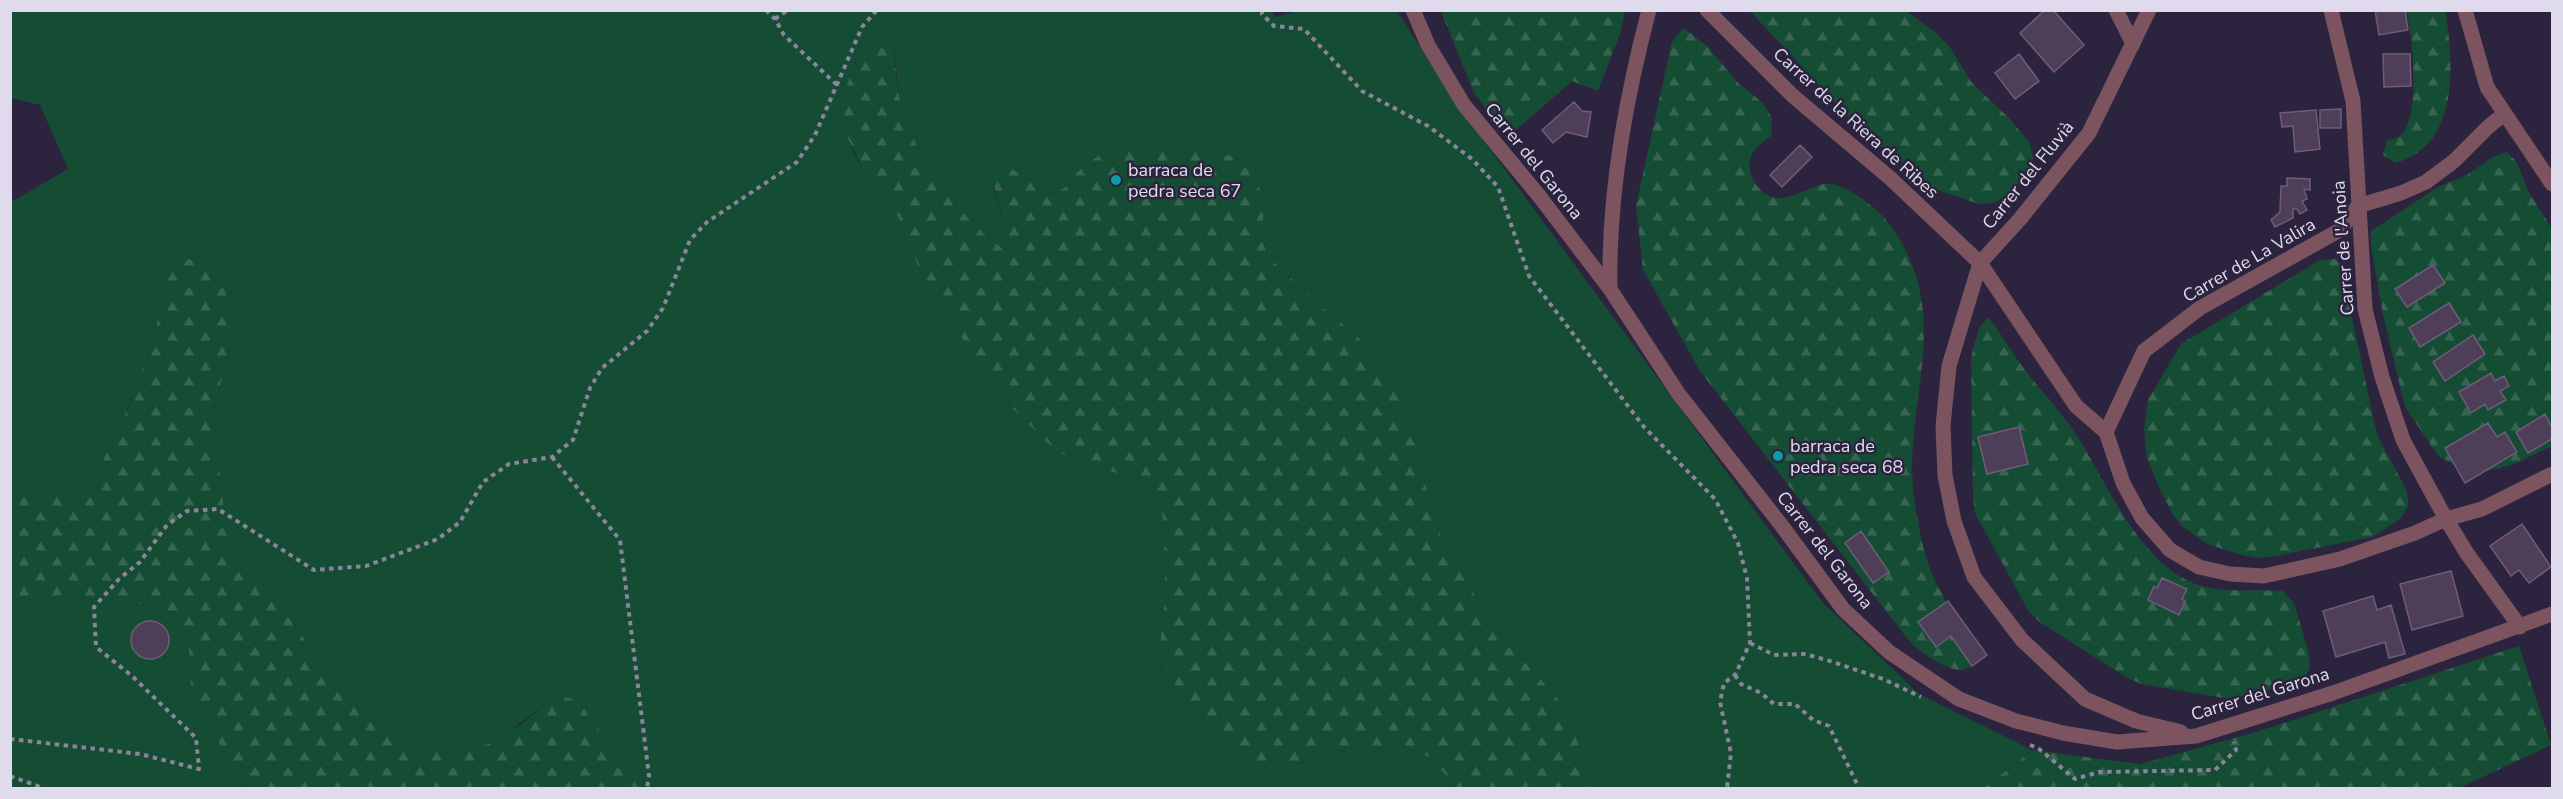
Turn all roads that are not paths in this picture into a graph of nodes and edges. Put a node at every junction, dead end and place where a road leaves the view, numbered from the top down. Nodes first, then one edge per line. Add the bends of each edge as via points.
1 (1413, 10) edge
2 (1648, 10) edge
3 (1707, 10) edge
4 (2116, 10) edge
5 (2149, 10) edge
6 (2331, 10) edge
7 (2465, 10) edge
8 (2133, 44) junction
9 (2504, 114) junction
10 (2553, 184) edge
11 (2358, 206) junction
12 (1980, 263) junction
13 (1610, 289) junction
14 (2106, 432) junction
15 (2553, 474) edge
16 (2446, 519) junction
17 (2553, 614) edge
18 (2520, 627) junction
19 (2196, 736) junction

1 - 13 street, Carrer del Garona via 1428,45 1464,105
2 - 13 street via 1614,191
3 - 12 street, Carrer de la Riera de Ribes via 1793,96 1890,178
4 - 8 street
5 - 8 street, Carrer del Fluvià
6 - 11 street, Carrer de l'Anoia via 2353,101
7 - 9 street via 2487,87
8 - 12 street, Carrer del Fluvià via 2089,133
9 - 10 street
9 - 11 street via 2426,182
11 - 14 street, Carrer de La Valira via 2340,230 2200,308 2144,351
11 - 16 street, Carrer de l'Anoia via 2365,309 2382,377 2403,440
12 - 14 street, Carrer de la Riera de Ribes via 2076,406
12 - 19 street via 1949,366 1943,426 1945,475 1954,521 1974,577 2022,640 2085,699 2136,721
13 - 19 street, Carrer del Garona via 1678,393 1843,609 1889,652 1959,699 2016,721 2117,742
14 - 16 street via 2123,483 2142,518 2170,550 2199,567 2264,576 2340,559
15 - 16 street via 2482,509
16 - 18 street, Carrer de l'Anoia
17 - 18 street, Carrer del Garona
18 - 19 street, Carrer del Garona via 2259,718

